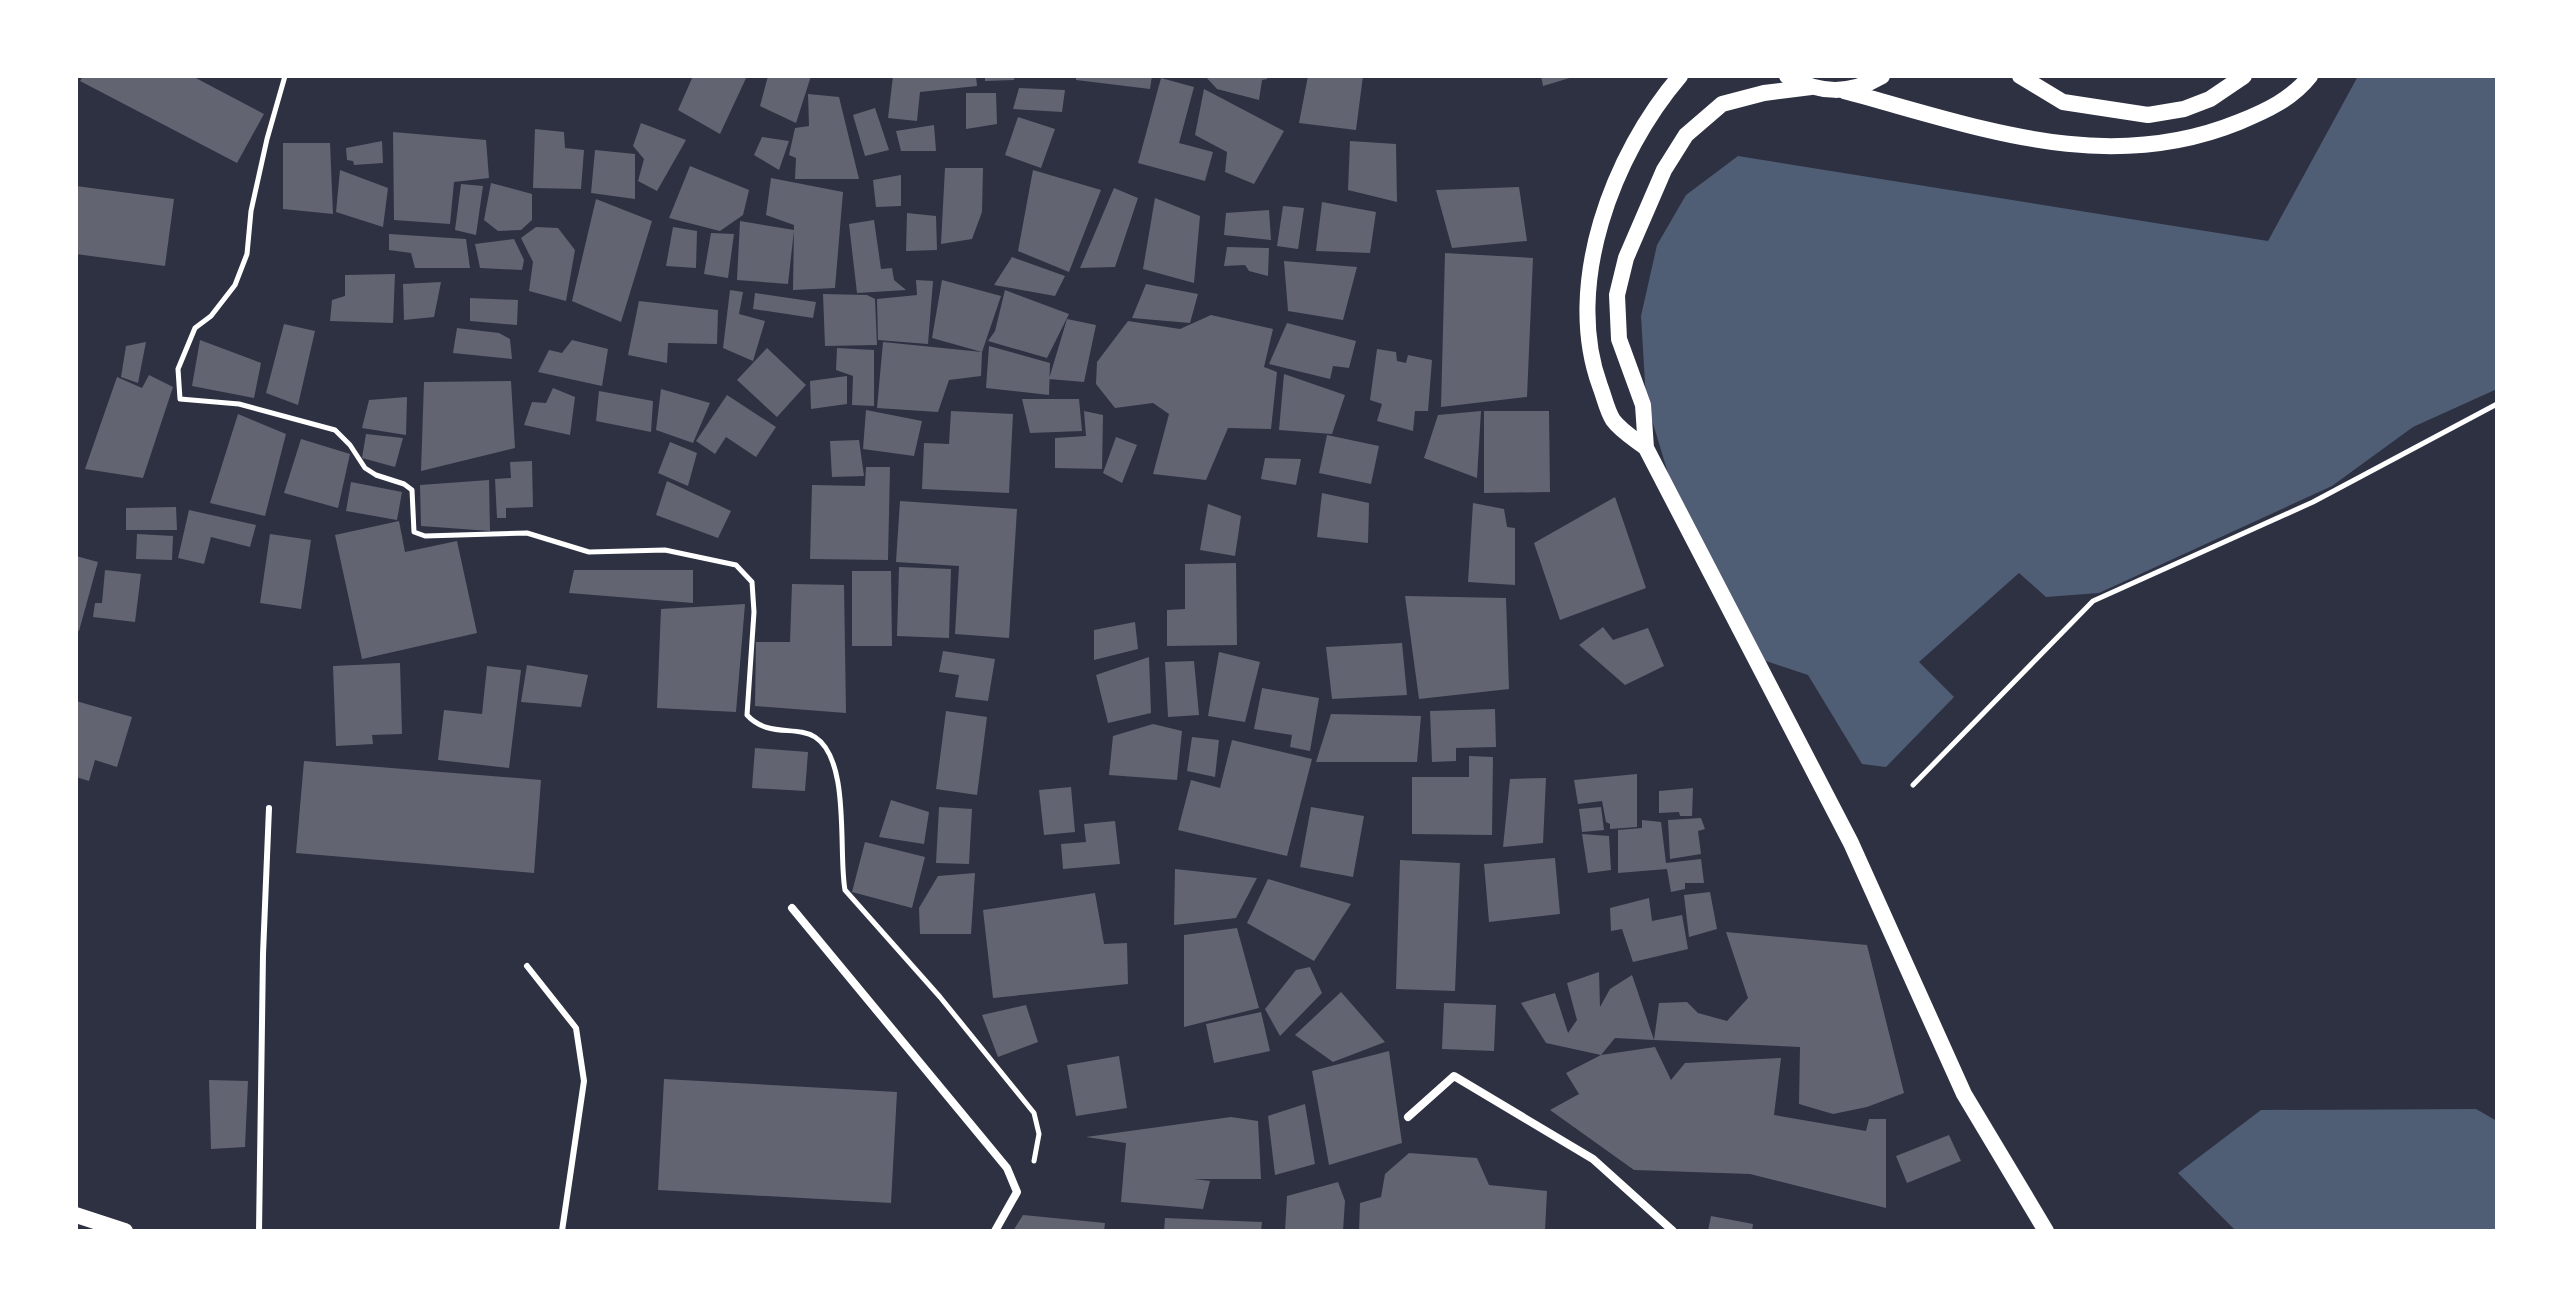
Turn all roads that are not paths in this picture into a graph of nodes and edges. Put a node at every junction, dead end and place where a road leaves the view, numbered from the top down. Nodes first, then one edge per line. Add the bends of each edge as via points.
1 (1680, 76) edge
2 (1787, 76) edge
3 (1882, 76) edge
4 (2020, 76) edge
5 (2244, 76) edge
6 (2310, 76) edge
7 (1811, 87) junction
8 (1844, 91) junction
9 (1646, 448) junction
10 (269, 808) dead end
11 (792, 908) dead end
12 (527, 966) dead end
13 (1408, 1117) dead end
14 (76, 1215) edge
15 (125, 1231) edge
16 (259, 1231) edge
17 (562, 1231) edge
18 (995, 1231) edge
19 (1673, 1231) edge
20 (2046, 1231) edge

1 - 9 main road via 1632,147 1610,193 1590,282 1587,323 1596,373 1613,420
2 - 7 main road
3 - 8 main road
4 - 5 main road via 2063,102 2148,115 2210,99
6 - 8 main road via 2270,110 2221,130 2155,146 2089,147 2026,139
7 - 8 main road
7 - 9 main road via 1722,104 1686,135 1664,170 1626,258 1617,295 1619,339 1643,405
9 - 20 main road via 1851,843 1964,1094
10 - 16 lane
11 - 18 street via 1007,1168 1017,1192
12 - 17 lane via 576,1028 584,1081
13 - 19 street via 1454,1076 1593,1159
14 - 15 main road

